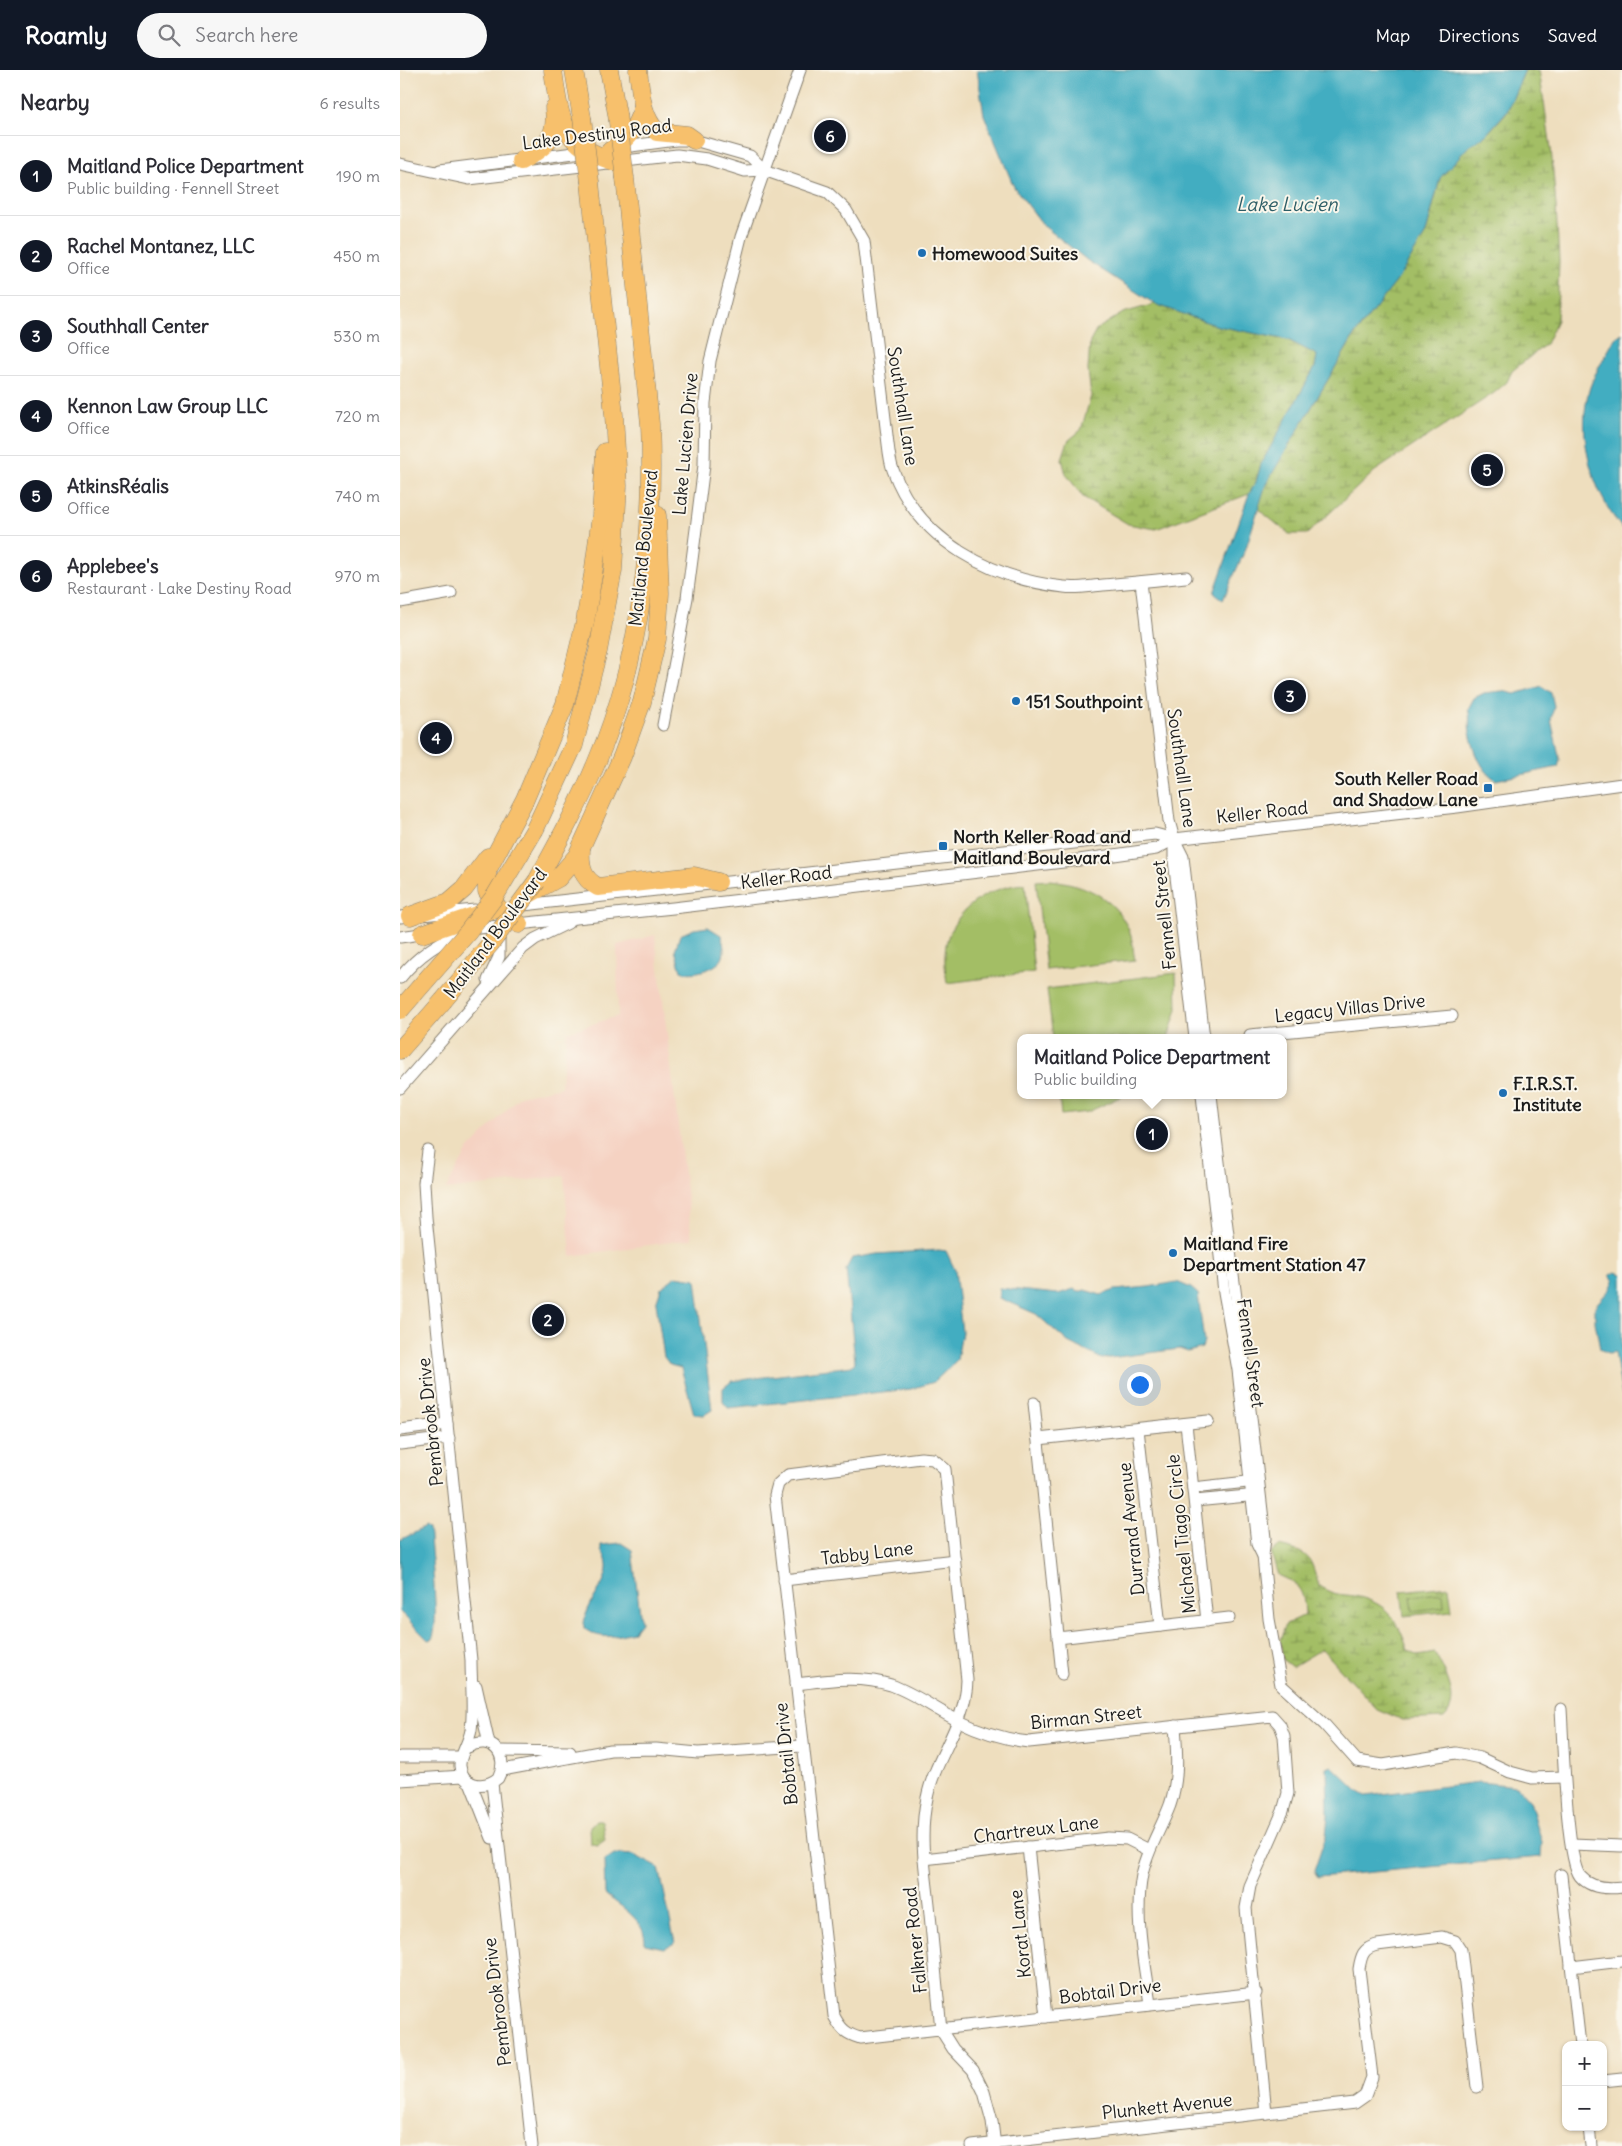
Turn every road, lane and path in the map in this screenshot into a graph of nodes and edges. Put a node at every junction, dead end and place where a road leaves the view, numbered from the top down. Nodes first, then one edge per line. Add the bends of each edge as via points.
1 (549, 70) edge
2 (553, 70) edge
3 (574, 70) edge
4 (609, 70) edge
5 (615, 70) edge
6 (638, 70) edge
7 (800, 70) edge
8 (643, 107) junction
9 (617, 114) junction
10 (694, 140) junction
11 (522, 161) junction
12 (599, 161) junction
13 (400, 164) edge
14 (764, 170) junction
15 (427, 172) junction
16 (606, 331) junction
17 (651, 455) junction
18 (1186, 577) dead end
19 (1142, 582) junction
20 (451, 593) dead end
21 (400, 602) edge
22 (663, 725) dead end
23 (1622, 784) edge
24 (1174, 839) junction
25 (500, 844) junction
26 (582, 848) junction
27 (918, 861) junction
28 (920, 879) junction
29 (742, 880) junction
30 (718, 882) junction
31 (751, 898) junction
32 (737, 900) junction
33 (493, 913) junction
34 (405, 917) edge
35 (577, 918) junction
36 (519, 924) joint
37 (465, 929) junction
38 (422, 934) junction
39 (400, 937) edge
40 (400, 978) edge
41 (472, 1006) junction
42 (400, 1010) edge
43 (1452, 1016) dead end
44 (1195, 1034) edge
45 (1204, 1034) edge
46 (1261, 1034) edge
47 (400, 1050) edge
48 (400, 1088) edge
49 (1203, 1099) edge
50 (1211, 1099) edge
51 (1210, 1130) junction
52 (428, 1151) dead end
53 (1034, 1403) dead end
54 (1208, 1421) dead end
55 (447, 1424) junction
56 (1186, 1424) junction
57 (1138, 1429) junction
58 (400, 1430) edge
59 (449, 1438) junction
60 (1038, 1440) junction
61 (400, 1444) edge
62 (1254, 1481) junction
63 (1218, 1485) junction
64 (1193, 1488) junction
65 (1256, 1495) junction
66 (1219, 1498) junction
67 (1195, 1501) junction
68 (955, 1560) junction
69 (784, 1580) junction
70 (1229, 1618) dead end
71 (1207, 1621) junction
72 (1160, 1626) junction
73 (1058, 1638) junction
74 (471, 1660) junction
75 (1062, 1674) dead end
76 (796, 1684) junction
77 (1561, 1709) dead end
78 (959, 1722) junction
79 (1175, 1726) junction
80 (489, 1744) junction
81 (802, 1746) junction
82 (468, 1747) junction
83 (499, 1751) junction
84 (590, 1752) junction
85 (400, 1756) edge
86 (461, 1758) junction
87 (502, 1770) junction
88 (1564, 1777) junction
89 (466, 1779) junction
90 (400, 1780) edge
91 (492, 1783) junction
92 (1572, 1844) junction
93 (1622, 1846) edge
94 (1028, 1847) junction
95 (1149, 1850) junction
96 (498, 1854) junction
97 (924, 1859) junction
98 (1561, 1875) dead end
99 (1622, 1887) edge
100 (1622, 1961) edge
101 (1571, 1967) junction
102 (1256, 1994) junction
103 (1150, 2004) junction
104 (1046, 2016) junction
105 (941, 2030) junction
106 (1580, 2041) edge
107 (1622, 2079) edge
108 (1607, 2081) edge
109 (1477, 2087) dead end
110 (1266, 2113) junction
111 (1588, 2131) edge
112 (994, 2145) edge
113 (532, 2146) edge
114 (972, 2146) edge
115 (1590, 2146) edge

1 - 11 highway via 555,125 545,146
2 - 12 highway via 561,119 570,134
3 - 12 highway, Maitland Boulevard, bridge via 582,118
4 - 9 highway, Maitland Boulevard
5 - 9 highway
6 - 8 highway
7 - 14 street
8 - 10 highway via 657,132 686,135
8 - 12 highway via 630,136
9 - 17 highway, Maitland Boulevard, bridge
10 - 12 street, Lake Destiny Road via 676,140
10 - 14 street, Lake Destiny Road via 750,156
11 - 12 street, Lake Destiny Road
11 - 15 street, Lake Destiny Road
12 - 14 street, Lake Destiny Road via 677,155 707,159 745,171
12 - 15 street, Lake Destiny Road via 469,179
12 - 16 highway, Maitland Boulevard
13 - 15 street, Lake Destiny Road
14 - 19 street, Southhall Lane via 827,192 846,210 864,241 889,453 893,470 906,495 927,525 951,546 1002,573 1066,587
14 - 22 street, Lake Lucien Drive via 741,237 710,361 705,403 704,464 696,529
16 - 25 highway via 602,516 585,622 565,704 525,799
16 - 42 highway, Maitland Boulevard, bridge via 618,486 613,570 598,650 574,745 535,829 495,896
17 - 26 highway via 660,544 657,639 642,702
17 - 47 highway, Maitland Boulevard, bridge via 648,524 637,624 620,694 599,758 538,881 492,943
18 - 19 street, Southhall Lane
19 - 24 street, Southhall Lane via 1169,821
20 - 21 street
23 - 24 street, Keller Road via 1457,807
24 - 27 street, Keller Road via 1154,834
24 - 28 street, Keller Road via 1156,850
24 - 44 street, Fennell Street
24 - 45 street, Fennell Street via 1183,857
25 - 33 highway via 485,883
25 - 34 highway via 464,889 449,902
26 - 30 highway via 581,869 589,882 598,887 694,876
26 - 33 highway via 558,878
27 - 28 street
27 - 29 street, Keller Road
28 - 31 street, Keller Road
29 - 30 street, Keller Road
29 - 31 street
29 - 32 street
30 - 33 street, Keller Road
31 - 32 street, Keller Road
32 - 35 street, Keller Road
33 - 34 street, Keller Road
33 - 36 highway
33 - 37 street, Keller Road
33 - 38 highway
33 - 41 street via 499,929 499,957
35 - 36 street, Keller Road
35 - 41 street via 523,948
37 - 38 street, Keller Road
37 - 40 street via 431,947
38 - 39 street, Keller Road
41 - 48 street
43 - 46 street, Legacy Villas Drive
49 - 51 street, Fennell Street
50 - 51 street, Fennell Street
51 - 62 street, Fennell Street via 1229,1292 1246,1366
52 - 55 street, Pembrook Drive via 424,1183 426,1217
53 - 60 street
54 - 56 street
55 - 58 street
55 - 59 street, Pembrook Drive
56 - 57 street
56 - 64 street, Michael Tiago Circle
57 - 60 street
57 - 72 street, Durrand Avenue
59 - 61 street
59 - 74 street, Pembrook Drive
60 - 73 street
62 - 63 street
62 - 65 street, Fennell Street
63 - 64 street
63 - 66 street
64 - 67 street, Michael Tiago Circle
65 - 66 street
65 - 88 street, Fennell Street via 1265,1538 1263,1556 1269,1619 1281,1685 1358,1761 1383,1764 1456,1753 1480,1758 1532,1778
66 - 67 street
67 - 71 street, Michael Tiago Circle
68 - 69 street, Tabby Lane
68 - 69 street, Bobtail Drive via 944,1469 934,1459 809,1471 788,1475 778,1484 775,1495
68 - 78 street, Bobtail Drive via 967,1680
69 - 76 street, Bobtail Drive
70 - 71 street
71 - 72 street, Michael Tiago Circle
72 - 73 street, Michael Tiago Circle
73 - 75 street
74 - 80 street, Pembrook Drive
74 - 82 street, Pembrook Drive
76 - 78 street, Birman Street via 844,1678 890,1685 916,1696
76 - 81 street, Bobtail Drive
77 - 88 street
78 - 79 street, Birman Street via 1004,1738 1029,1742
78 - 97 street, Falkner Road via 940,1759 927,1798 922,1839
79 - 95 street via 1178,1762 1175,1788
79 - 102 street, Birman Street via 1272,1716 1284,1736 1288,1793 1250,1886 1246,1908
80 - 82 street via 474,1743
80 - 83 street
81 - 84 street via 698,1753 656,1749
81 - 105 street, Bobtail Drive via 834,2016 848,2035 860,2038
82 - 86 street
83 - 84 street
83 - 87 street
84 - 87 street
85 - 86 street
86 - 89 street via 460,1765
87 - 91 street
88 - 92 street
89 - 90 street
89 - 91 street via 478,1785
89 - 96 street, Pembrook Drive via 479,1801
91 - 96 street, Pembrook Drive
92 - 93 street
92 - 99 street via 1579,1875 1591,1885
94 - 95 street, Chartreux Lane via 1108,1838 1127,1839
94 - 97 street, Chartreux Lane
94 - 104 street, Korat Lane
95 - 103 street via 1139,1899
96 - 113 street, Pembrook Drive
97 - 105 street, Falkner Road
98 - 101 street
100 - 101 street
101 - 106 street
102 - 103 street, Bobtail Drive
102 - 110 street
103 - 104 street, Bobtail Drive
104 - 105 street, Bobtail Drive
105 - 112 street, Falkner Road via 953,2050 973,2070 984,2092
107 - 108 street
109 - 110 street, Plunkett Avenue via 1461,1950 1455,1941 1442,1937 1377,1945 1368,1947 1361,1955 1359,1969 1372,2077 1365,2096 1354,2103
110 - 112 street, Plunkett Avenue
111 - 115 street
112 - 114 street, Plunkett Avenue

